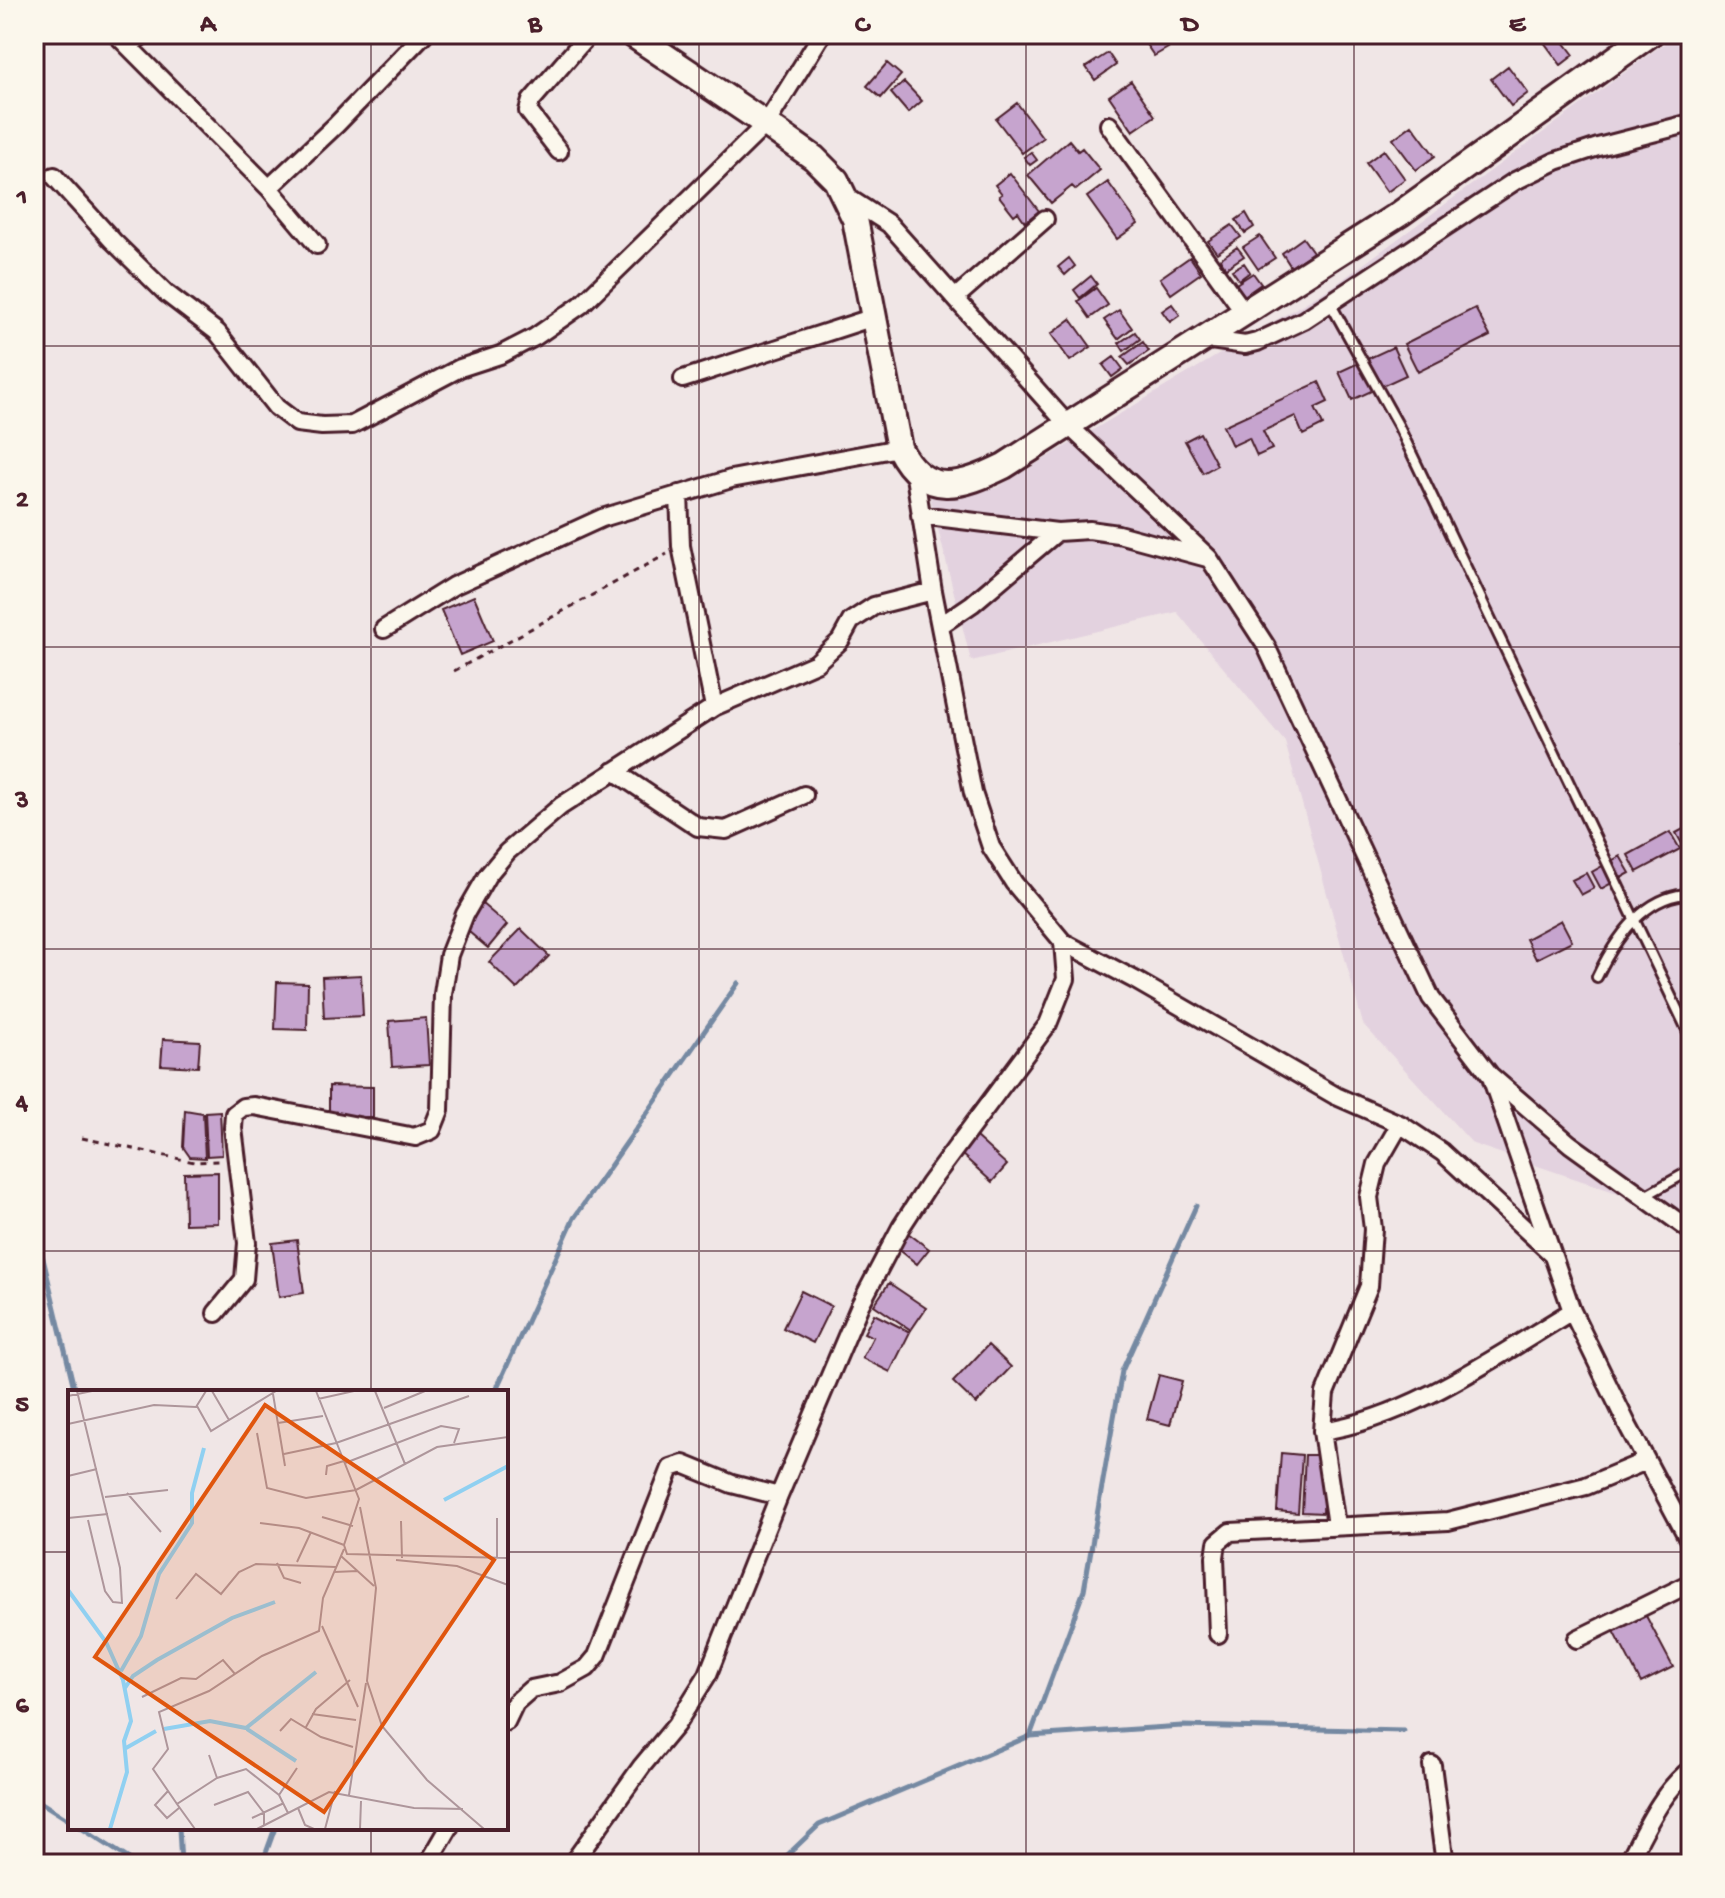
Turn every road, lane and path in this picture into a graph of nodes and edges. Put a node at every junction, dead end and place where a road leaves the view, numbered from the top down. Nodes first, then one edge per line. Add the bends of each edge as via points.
1 (116, 34) edge
2 (143, 34) edge
3 (424, 34) edge
4 (589, 34) edge
5 (632, 34) edge
6 (822, 34) edge
7 (1650, 34) edge
8 (129, 47) junction
9 (1691, 123) edge
10 (766, 124) junction
11 (1109, 125) dead end
12 (559, 151) dead end
13 (54, 176) dead end
14 (269, 188) junction
15 (846, 196) junction
16 (1045, 219) dead end
17 (317, 245) dead end
18 (955, 298) junction
19 (1330, 303) junction
20 (1245, 313) junction
21 (874, 317) junction
22 (1204, 339) junction
23 (683, 379) dead end
24 (1067, 424) junction
25 (899, 448) junction
26 (914, 470) junction
27 (679, 494) junction
28 (920, 515) junction
29 (1057, 532) junction
30 (681, 546) junction
31 (1209, 558) junction
32 (933, 591) junction
33 (941, 625) junction
34 (384, 629) dead end
35 (454, 671) dead end
36 (714, 707) junction
37 (614, 771) junction
38 (804, 795) dead end
39 (1691, 894) edge
40 (1634, 920) junction
41 (1063, 942) junction
42 (1597, 977) dead end
43 (1691, 1038) edge
44 (1490, 1075) junction
45 (1400, 1124) junction
46 (82, 1138) dead end
47 (237, 1160) junction
48 (1691, 1170) edge
49 (1643, 1197) junction
50 (1691, 1231) edge
51 (1551, 1253) junction
52 (1572, 1311) junction
53 (216, 1313) dead end
54 (1322, 1431) junction
55 (1646, 1461) junction
56 (779, 1496) junction
57 (1336, 1525) junction
58 (1691, 1544) edge
59 (1691, 1583) edge
60 (1218, 1634) dead end
61 (1577, 1639) dead end
62 (508, 1718) edge
63 (1432, 1765) dead end
64 (1691, 1769) edge
65 (448, 1830) edge
66 (428, 1864) edge
67 (572, 1864) edge
68 (1445, 1864) edge
69 (1627, 1864) edge

1 - 8 street
2 - 8 street
3 - 14 street
4 - 12 street via 528,111
5 - 10 street
6 - 10 street
7 - 20 street via 1401,213
8 - 14 street
9 - 19 street via 1598,147 1515,181
10 - 13 street via 581,305 535,337 460,368 352,425 297,423 276,407 217,332 166,293
10 - 15 street via 814,158
11 - 20 street
14 - 17 street
15 - 18 street via 889,224
15 - 21 street
16 - 18 street
18 - 24 street
19 - 22 street via 1257,342
19 - 40 lane via 1398,425
20 - 22 street
21 - 23 street
21 - 25 street
22 - 24 street
24 - 26 street via 1004,466 961,484 945,485
24 - 31 street
25 - 26 street
25 - 27 street via 731,479
26 - 28 street
27 - 30 street
27 - 34 street via 602,518 532,548 453,586
28 - 29 street
28 - 32 street
29 - 31 street via 1118,534
29 - 33 street
30 - 35 path
30 - 36 street
31 - 44 street via 1266,646 1431,998
32 - 33 street
32 - 36 street via 874,606 851,621 840,641 816,663
33 - 41 street via 973,793 991,847
36 - 37 street
37 - 38 street via 698,827 726,830
37 - 47 street via 561,806 507,852 465,914 445,981 440,1110 432,1130 415,1137 243,1107 234,1114
39 - 40 lane via 1674,894
40 - 42 lane via 1611,947
40 - 43 lane
41 - 45 street via 1336,1096
41 - 56 street via 1066,979 1048,1024 901,1227 860,1305
44 - 49 street via 1570,1144
44 - 51 street
45 - 51 street via 1442,1152
45 - 54 street via 1377,1164 1369,1197 1369,1286 1325,1393
46 - 47 path via 194,1162
47 - 53 street via 247,1243 244,1279
48 - 49 lane
49 - 50 street
51 - 52 street
52 - 54 street via 1398,1408 1346,1428
52 - 55 street
54 - 57 street
55 - 57 street via 1586,1486 1448,1521
55 - 58 street
56 - 62 street via 683,1464 671,1468 597,1656 560,1683 531,1689
56 - 67 street via 708,1674
57 - 60 street via 1230,1532 1217,1543
59 - 61 street
63 - 68 street
64 - 69 street via 1658,1807
65 - 66 street

